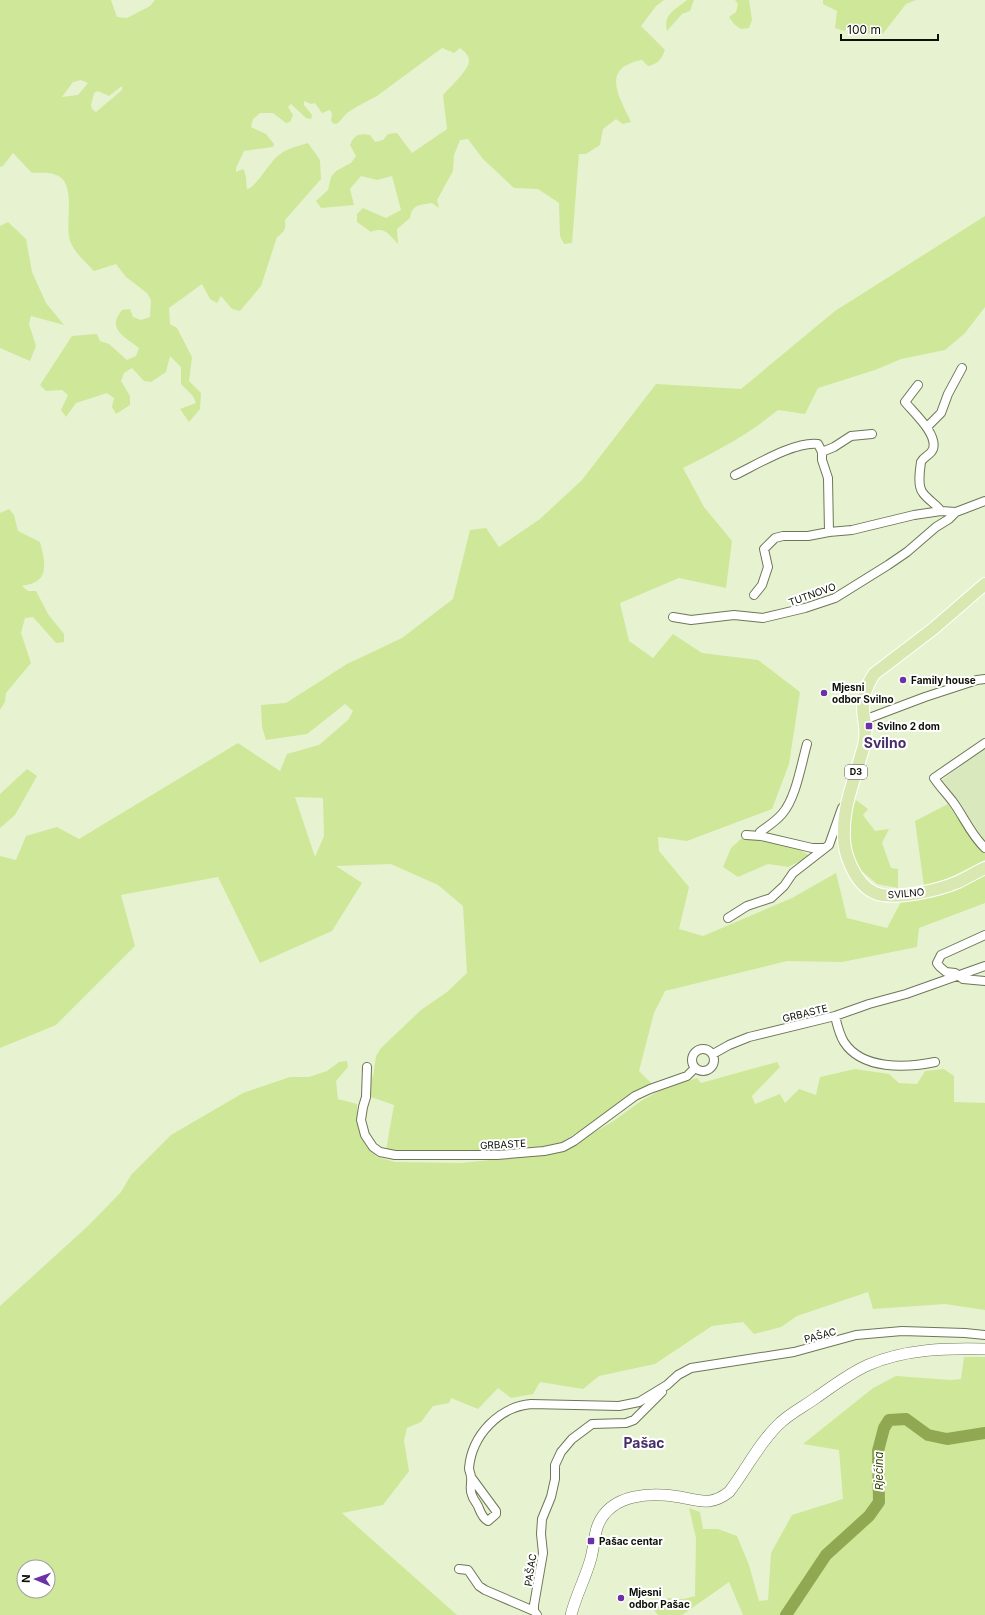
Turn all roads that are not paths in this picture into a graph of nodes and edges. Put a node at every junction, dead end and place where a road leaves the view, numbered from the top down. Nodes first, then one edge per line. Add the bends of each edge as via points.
1 (962, 368) dead end
2 (918, 385) dead end
3 (926, 427) junction
4 (872, 434) dead end
5 (822, 452) junction
6 (735, 475) dead end
7 (985, 501) edge
8 (941, 512) junction
9 (956, 512) junction
10 (829, 532) junction
11 (985, 584) edge
12 (754, 595) dead end
13 (673, 617) dead end
14 (985, 679) edge
15 (864, 720) junction
16 (985, 743) edge
17 (807, 744) dead end
18 (847, 804) junction
19 (746, 835) dead end
20 (761, 836) junction
21 (825, 848) junction
22 (985, 848) edge
23 (985, 868) edge
24 (728, 918) dead end
25 (985, 935) edge
26 (985, 966) edge
27 (958, 976) junction
28 (985, 981) edge
29 (835, 1016) junction
30 (712, 1054) junction
31 (935, 1062) dead end
32 (367, 1067) dead end
33 (695, 1068) junction
34 (985, 1335) edge
35 (985, 1349) edge
36 (667, 1385) junction
37 (471, 1477) junction
38 (459, 1569) dead end
39 (535, 1613) edge
40 (571, 1615) edge

1 - 3 street via 941,413
2 - 3 street via 905,402
3 - 8 street via 934,443 921,462 920,487 923,494
4 - 5 street via 851,436
5 - 6 street via 818,444 800,445
5 - 10 street via 829,488
7 - 9 street, TUTNOVO
8 - 9 street, TUTNOVO
8 - 10 street, TUTNOVO via 852,530
9 - 13 street, TUTNOVO via 907,552 835,598 763,618 734,615 691,620
10 - 12 street, TUTNOVO via 808,536 783,536 767,544 764,549 768,567 766,576
11 - 15 main road, SVILNO / D3 via 934,629 874,674 863,698
14 - 15 street via 925,697
15 - 18 main road, SVILNO / D3 via 864,744
16 - 22 street via 934,778
17 - 20 street via 790,802 776,820 760,832
18 - 21 street, SVILNO via 842,808 829,845
18 - 23 main road, SVILNO / D3 via 844,832 847,855 854,873 864,886 875,893 896,896 938,889
19 - 20 street
20 - 21 street via 812,848
21 - 24 street, SVILNO via 793,873 771,898 747,906
25 - 27 street via 938,958 937,963 940,967
26 - 27 street, GRBASTE
27 - 28 street via 963,979
27 - 29 street, GRBASTE
29 - 30 street, GRBASTE via 749,1037
29 - 31 street, GRBASTE via 843,1041 865,1060 901,1066
30 - 33 street, GRBASTE via 714,1061 711,1067 705,1071
30 - 33 street via 707,1049 696,1051 692,1057
32 - 33 street, GRBASTE via 366,1097 361,1120 365,1135 380,1152 395,1156 497,1155 563,1147 635,1096 686,1076
34 - 36 street, PAŠAC via 902,1331 856,1335 794,1352 691,1368
35 - 40 main road via 920,1351 900,1355 868,1366 840,1381 780,1422 729,1492 721,1498 710,1502 678,1497 641,1496 628,1498 616,1504 608,1510 598,1525 591,1558
36 - 37 street, PAŠAC via 639,1402 619,1406 531,1404 519,1405 508,1410 486,1427 480,1436 469,1469
36 - 39 street, PAŠAC via 634,1420 626,1423 592,1424 572,1439 561,1452 555,1465 551,1497 542,1519 543,1553
37 - 37 street, PAŠAC via 496,1511 488,1521 483,1517 472,1495
38 - 39 street, PAŠAC via 472,1573 479,1586

